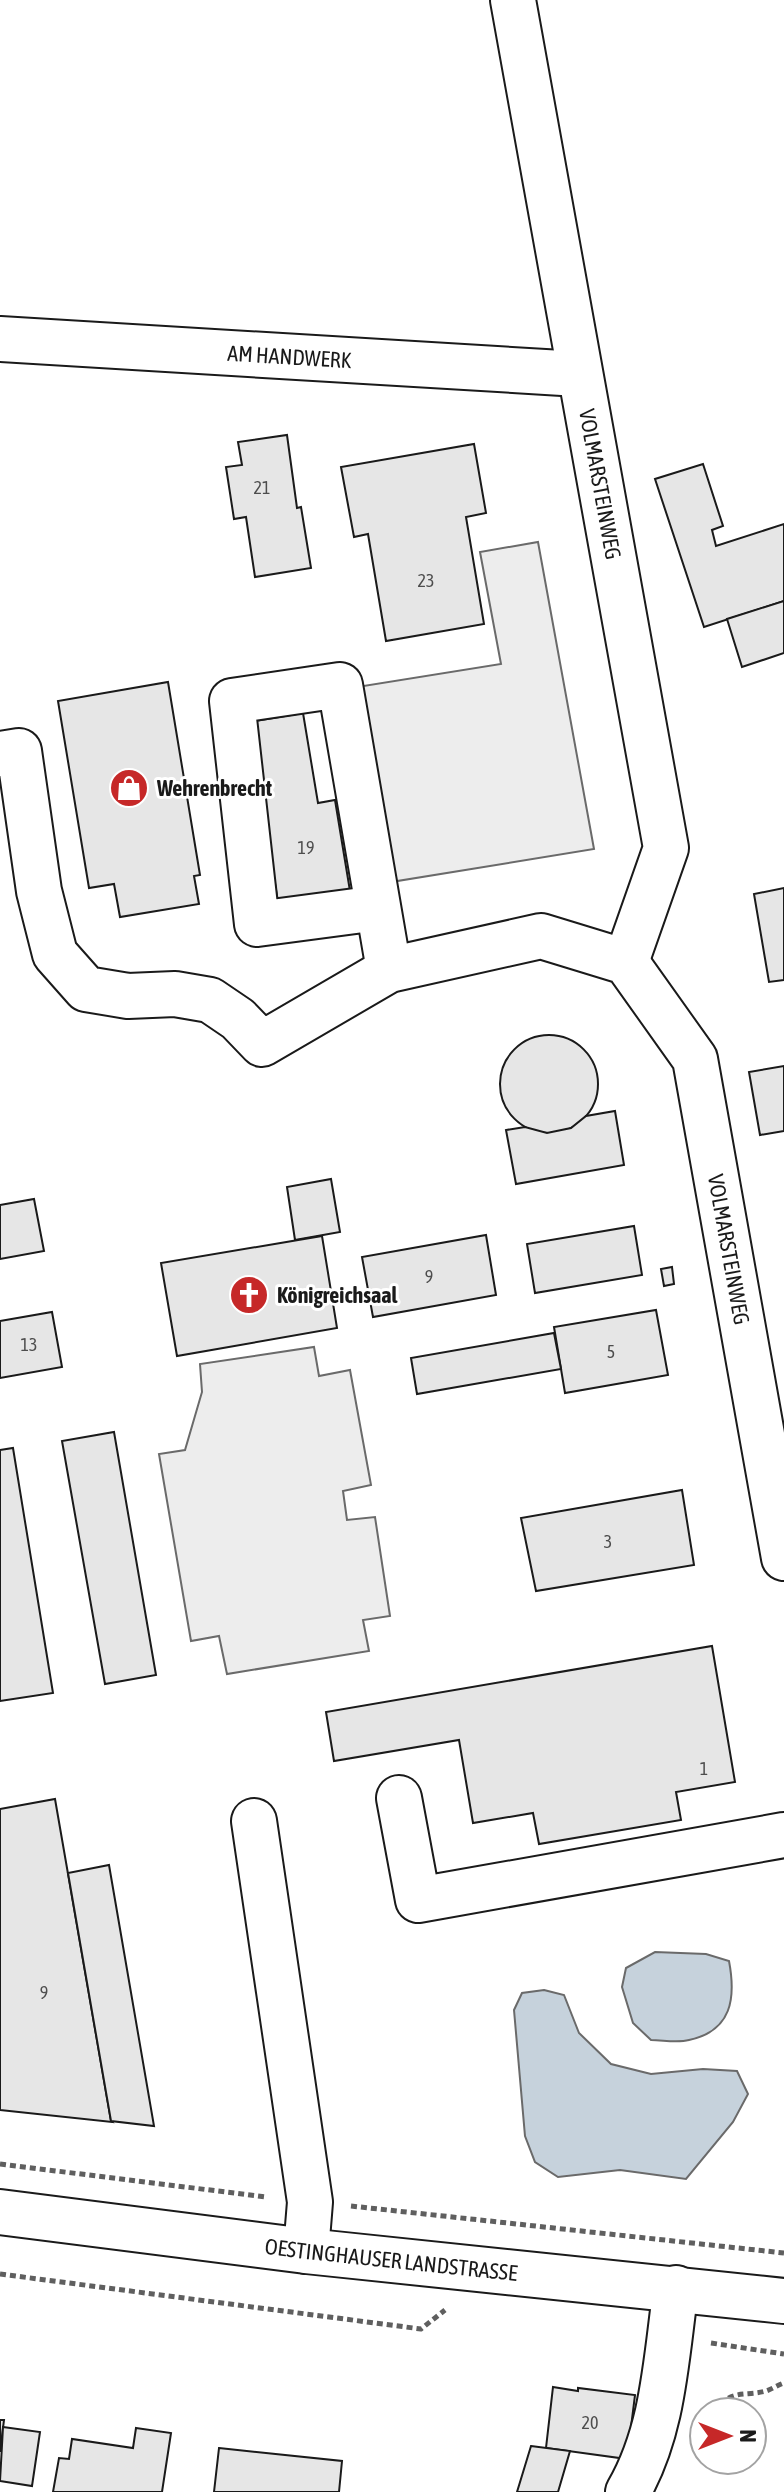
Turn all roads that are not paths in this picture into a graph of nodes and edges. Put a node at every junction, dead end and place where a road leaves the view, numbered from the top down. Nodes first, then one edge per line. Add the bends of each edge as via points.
1 (513, 0) edge
2 (0, 339) edge
3 (579, 374) junction
4 (0, 754) edge
5 (378, 908) junction
6 (626, 962) junction
7 (389, 970) junction
8 (775, 1453) edge
9 (784, 1558) edge
10 (399, 1798) dead end
11 (254, 1821) dead end
12 (784, 1835) edge
13 (0, 2212) edge
14 (306, 2251) junction
15 (676, 2288) junction
16 (784, 2301) edge
17 (628, 2492) edge

1 - 3 street, VOLMARSTEINWEG
2 - 3 street, AM HANDWERK
3 - 6 street, VOLMARSTEINWEG via 666,848
4 - 7 street via 19,751 39,891 55,954 86,989 210,1000 262,1044
5 - 5 street via 340,685 232,701 257,924
5 - 7 street
6 - 7 street via 541,936
6 - 8 street, VOLMARSTEINWEG via 695,1059
8 - 9 street, VOLMARSTEINWEG
10 - 12 street via 418,1900
11 - 14 street via 310,2202
13 - 14 street, OESTINGHAUSER LANDSTRASSE
14 - 15 street, OESTINGHAUSER LANDSTRASSE
15 - 16 street, OESTINGHAUSER LANDSTRASSE
15 - 17 street via 657,2425

